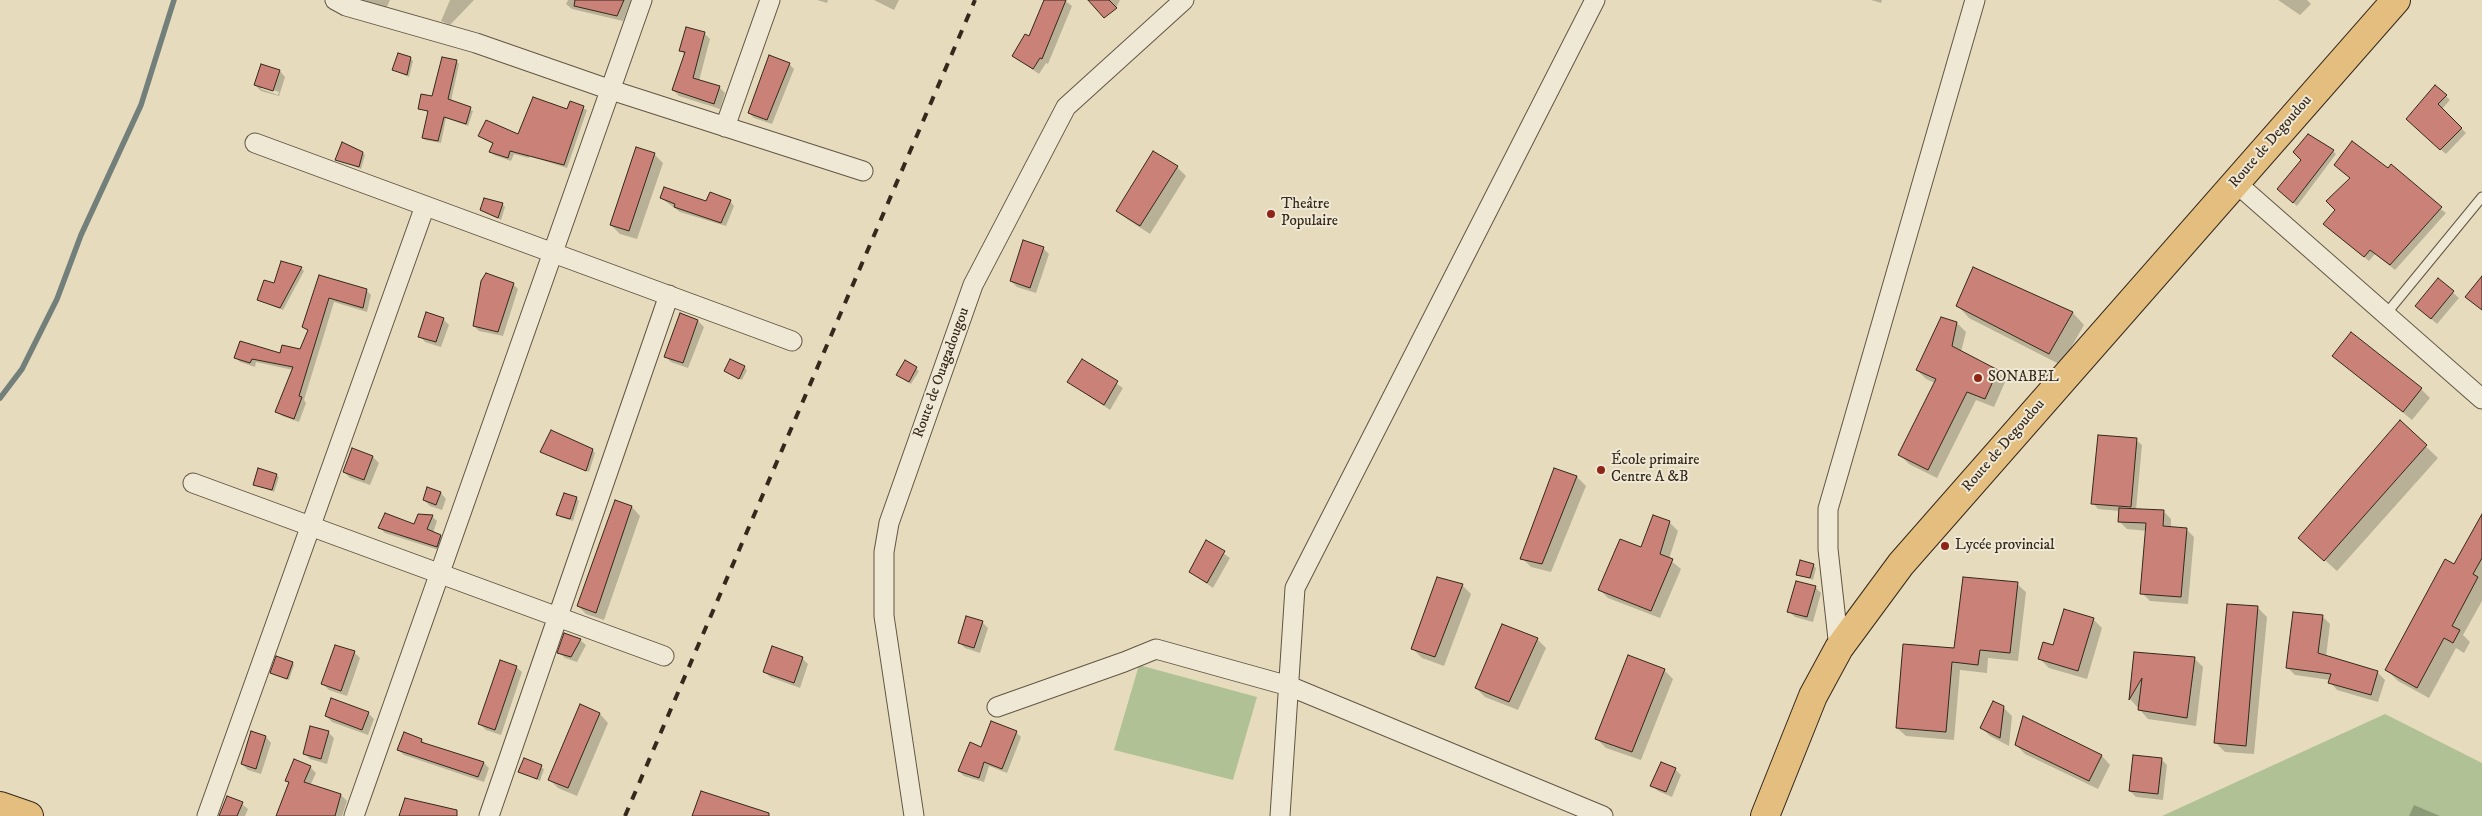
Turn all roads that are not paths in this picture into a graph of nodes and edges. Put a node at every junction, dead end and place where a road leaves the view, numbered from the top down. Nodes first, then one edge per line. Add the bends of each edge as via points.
1 (335, 0) edge
2 (642, 0) edge
3 (770, 0) edge
4 (1184, 0) edge
5 (1595, 0) edge
6 (1974, 0) edge
7 (2396, 0) edge
8 (611, 90) junction
9 (725, 127) junction
10 (255, 143) dead end
11 (863, 172) dead end
12 (2235, 182) junction
13 (2482, 197) edge
14 (425, 206) junction
15 (554, 253) junction
16 (669, 295) junction
17 (2386, 314) junction
18 (792, 341) dead end
19 (2482, 399) edge
20 (193, 483) dead end
21 (311, 526) junction
22 (440, 574) junction
23 (558, 617) junction
24 (1839, 648) junction
25 (664, 656) dead end
26 (1289, 686) junction
27 (997, 707) dead end
28 (0, 806) edge
29 (29, 816) edge
30 (206, 816) edge
31 (354, 816) edge
32 (489, 816) edge
33 (914, 816) edge
34 (1280, 816) edge
35 (1603, 816) edge
36 (1765, 816) edge

1 - 8 street via 346,6 476,43
2 - 8 street
3 - 9 street
4 - 33 street, Route de Ouagadougou via 1066,107 973,285 889,523 884,552 884,616
5 - 26 street via 1295,588
6 - 24 street via 1828,509 1828,549
7 - 12 main road, Route de Degoudou
8 - 9 street
8 - 15 street
9 - 11 street
10 - 14 street
12 - 17 street
12 - 24 main road, Route de Degoudou via 1901,564
13 - 17 lane
14 - 15 street
14 - 21 street
15 - 16 street
15 - 22 street
16 - 18 street
16 - 23 street
17 - 19 street
20 - 21 street
21 - 22 street
21 - 30 street
22 - 23 street
22 - 31 street
23 - 25 street
23 - 32 street
24 - 36 main road, Route de Degoudou via 1813,696
26 - 27 street via 1156,648
26 - 34 street
26 - 35 street
28 - 29 main road

